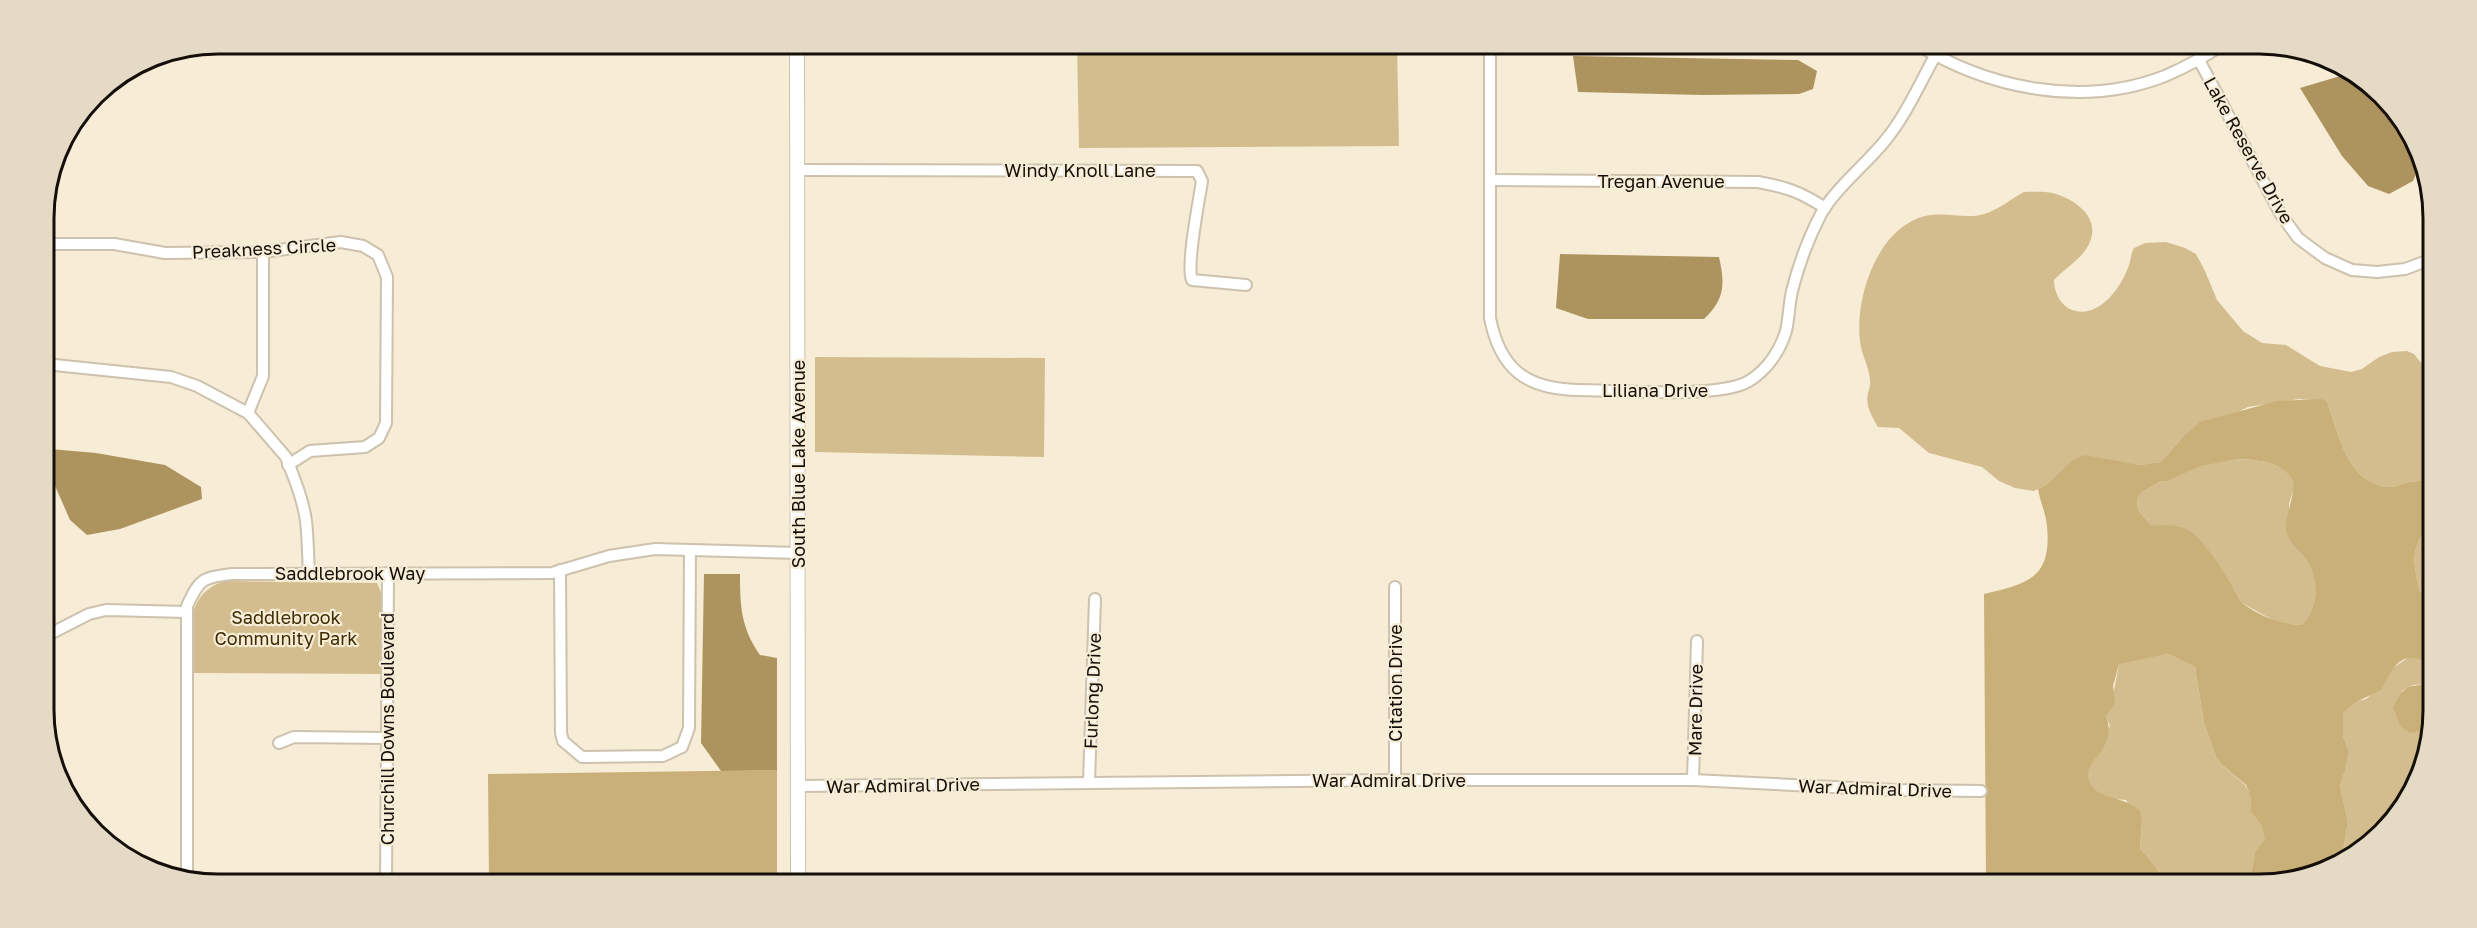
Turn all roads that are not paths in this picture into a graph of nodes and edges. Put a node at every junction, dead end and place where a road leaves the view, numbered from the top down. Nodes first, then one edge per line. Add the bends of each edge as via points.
1 (797, 54) edge
2 (1490, 54) edge
3 (1932, 54) edge
4 (2209, 54) edge
5 (1935, 56) junction
6 (2199, 60) junction
7 (796, 170) junction
8 (1490, 180) junction
9 (1825, 208) junction
10 (54, 244) edge
11 (263, 252) junction
12 (2423, 262) edge
13 (1246, 285) dead end
14 (54, 365) edge
15 (248, 413) junction
16 (288, 465) junction
17 (690, 550) junction
18 (799, 553) junction
19 (560, 570) junction
20 (309, 573) junction
21 (388, 573) junction
22 (1395, 586) dead end
23 (1095, 599) dead end
24 (187, 612) junction
25 (54, 632) edge
26 (1697, 641) dead end
27 (387, 738) junction
28 (279, 743) dead end
29 (1395, 780) junction
30 (1693, 780) junction
31 (1089, 782) junction
32 (797, 786) junction
33 (1981, 790) dead end
34 (186, 871) edge
35 (386, 874) edge
36 (798, 874) edge

1 - 7 main road, South Blue Lake Avenue
2 - 8 street, Liliana Drive
3 - 5 street
4 - 6 street
5 - 6 street via 2005,84 2046,91 2115,89 2164,76
5 - 9 street, Liliana Drive via 1886,140
6 - 12 street, Lake Reserve Drive via 2280,213 2298,238 2325,258 2352,270 2405,269
7 - 13 street, Windy Knoll Lane via 1197,171 1202,181 1191,249 1192,280
7 - 18 main road, South Blue Lake Avenue
8 - 9 street, Tregan Avenue via 1758,182 1789,188
8 - 9 street, Liliana Drive via 1490,318 1494,339 1504,360 1515,370 1537,384 1563,390 1710,391 1748,382 1767,368 1782,343 1799,266
10 - 11 street, Preakness Circle via 114,244 165,253
11 - 15 street via 263,376
11 - 16 street, Preakness Circle via 341,242 363,246 378,255 387,277 386,423 379,438 365,447 310,451
14 - 15 street via 171,377
15 - 16 street
16 - 20 street via 306,519
17 - 18 street, Saddlebrook Way
17 - 19 street, Saddlebrook Way via 655,549 609,556
17 - 19 street via 690,728 682,747 663,756 582,757 563,741
18 - 32 main road, South Blue Lake Avenue
19 - 21 street, Saddlebrook Way
20 - 21 street, Saddlebrook Way
20 - 24 street, Saddlebrook Way via 206,577 196,587
21 - 27 street, Churchill Downs Boulevard
22 - 29 street, Citation Drive
23 - 31 street, Furlong Drive
24 - 25 street via 106,610
24 - 34 street, Saddlebrook Way
26 - 30 street, Mare Drive
27 - 28 street via 294,736
27 - 35 street, Churchill Downs Boulevard
29 - 30 street, War Admiral Drive
29 - 31 street, War Admiral Drive
30 - 33 street, War Admiral Drive via 1893,790
31 - 32 street, War Admiral Drive
32 - 36 main road, South Blue Lake Avenue

